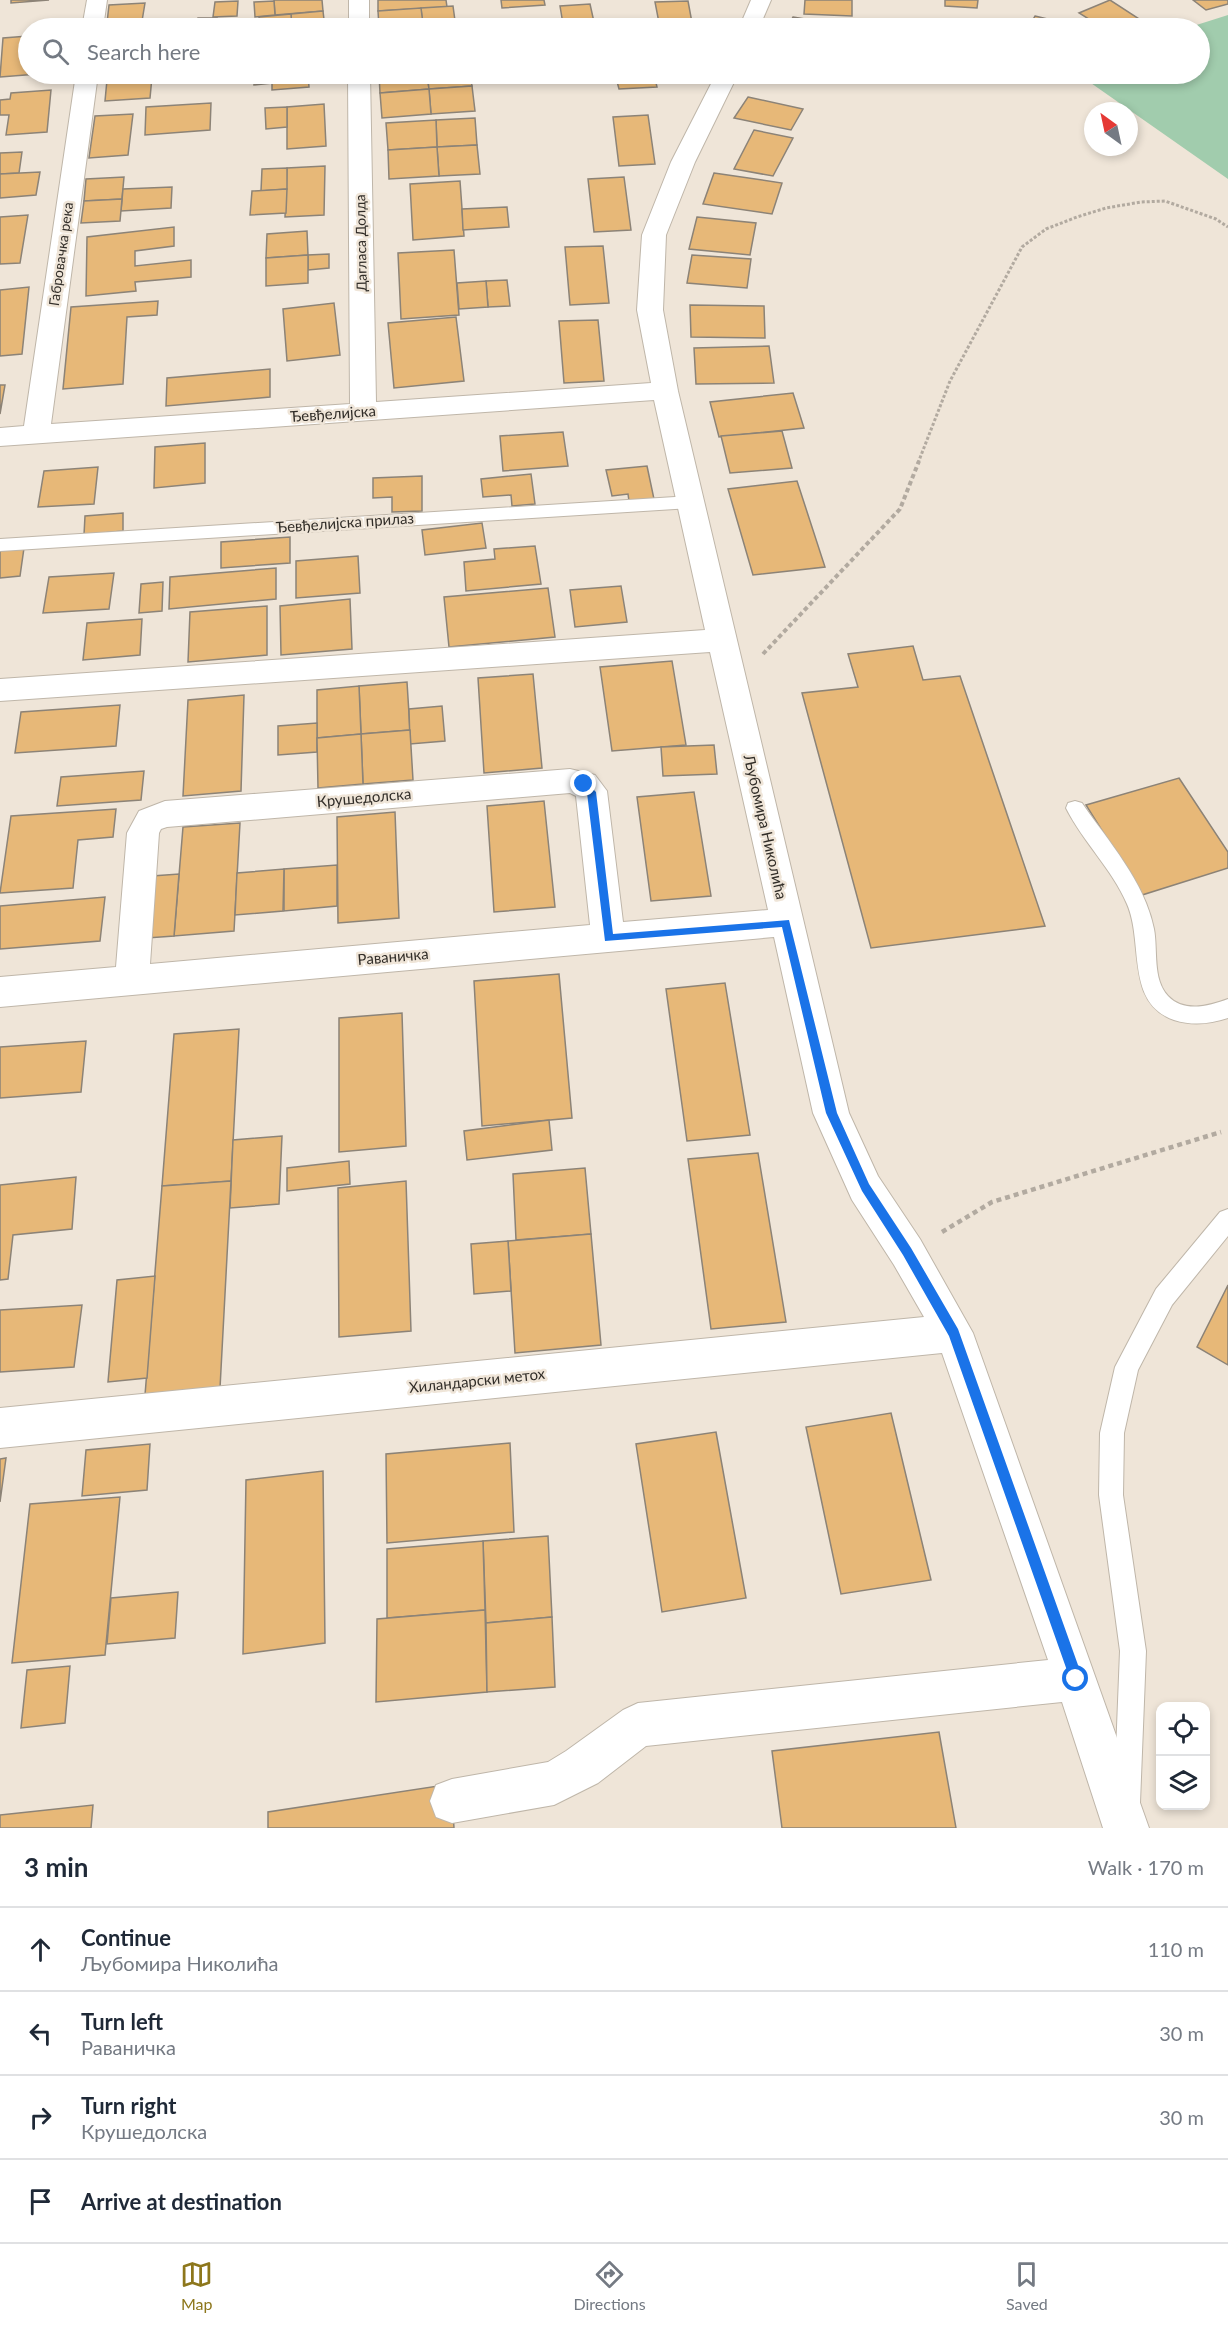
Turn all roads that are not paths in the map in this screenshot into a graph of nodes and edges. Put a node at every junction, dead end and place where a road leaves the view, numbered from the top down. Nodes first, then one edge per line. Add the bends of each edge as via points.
1 (97, 0) edge
2 (358, 0) edge
3 (761, 0) edge
4 (94, 18) edge
5 (359, 18) edge
6 (753, 18) edge
7 (86, 84) edge
8 (359, 84) edge
9 (722, 84) edge
10 (666, 391) junction
11 (363, 412) junction
12 (36, 434) junction
13 (0, 436) edge
14 (691, 502) junction
15 (0, 545) edge
16 (722, 640) junction
17 (0, 690) edge
18 (1076, 808) dead end
19 (786, 922) junction
20 (608, 938) junction
21 (132, 981) junction
22 (0, 992) edge
23 (1228, 1008) edge
24 (1228, 1219) edge
25 (954, 1333) junction
26 (0, 1428) edge
27 (1076, 1679) junction
28 (452, 1801) dead end
29 (1126, 1828) edge

1 - 4 street
2 - 5 street
3 - 6 street
7 - 12 street, Габровачка река
8 - 11 street, Дагласа Долда
9 - 10 street, Љубомира Николића via 683,162 654,235 650,310
10 - 11 street, Ђевђелијска
10 - 14 street, Љубомира Николића
11 - 12 street, Ђевђелијска
12 - 13 street, Ђевђелијска
14 - 15 lane, Ђевђелијска прилаз
14 - 16 street, Љубомира Николића
16 - 17 street
16 - 19 street, Љубомира Николића
18 - 23 lane via 1130,890 1143,921 1152,989 1161,1003 1194,1015 1218,1014
19 - 20 street, Раваничка
19 - 25 street, Љубомира Николића via 831,1113 866,1188
20 - 21 street, Раваничка
20 - 21 street, Крушедолска via 591,792 584,784 165,814 150,820 143,832
21 - 22 street, Раваничка
24 - 29 lane via 1164,1297 1128,1367 1112,1433 1111,1494 1132,1651
25 - 26 street, Хиландарски метох
25 - 27 street, Љубомира Николића
27 - 28 street via 638,1725 555,1783
27 - 29 street, Љубомира Николића

